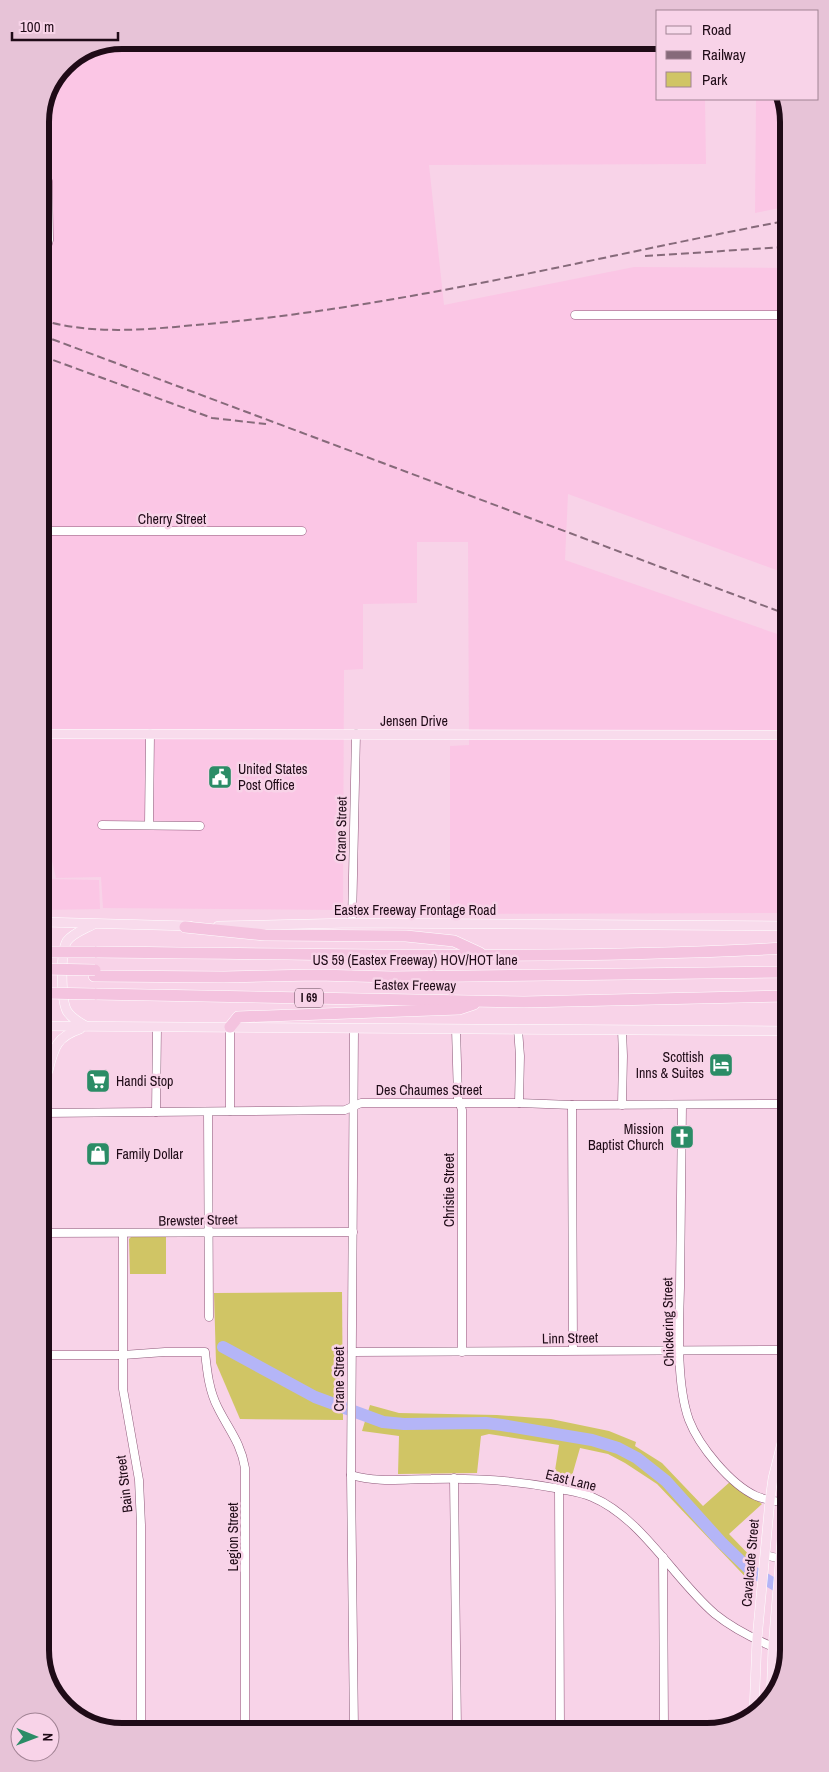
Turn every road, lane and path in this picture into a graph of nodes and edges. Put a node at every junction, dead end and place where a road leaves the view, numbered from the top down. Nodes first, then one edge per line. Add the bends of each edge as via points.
1 (780, 314) edge
2 (575, 315) dead end
3 (49, 531) edge
4 (302, 531) dead end
5 (49, 734) edge
6 (150, 734) junction
7 (356, 734) junction
8 (780, 734) edge
9 (102, 825) dead end
10 (148, 825) junction
11 (200, 826) dead end
12 (49, 922) edge
13 (96, 923) junction
14 (352, 923) junction
15 (185, 926) junction
16 (780, 926) edge
17 (780, 948) edge
18 (49, 952) edge
19 (484, 955) junction
20 (49, 970) edge
21 (780, 972) edge
22 (95, 973) junction
23 (49, 975) edge
24 (49, 993) edge
25 (780, 996) edge
26 (481, 1002) junction
27 (49, 1026) edge
28 (88, 1027) junction
29 (157, 1027) junction
30 (230, 1028) junction
31 (354, 1029) junction
32 (456, 1029) junction
33 (518, 1030) junction
34 (622, 1030) junction
35 (780, 1031) edge
36 (49, 1070) edge
37 (460, 1102) junction
38 (519, 1103) junction
39 (780, 1104) edge
40 (572, 1105) junction
41 (622, 1105) junction
42 (682, 1105) junction
43 (353, 1108) junction
44 (230, 1111) junction
45 (156, 1112) junction
46 (208, 1112) junction
47 (49, 1113) edge
48 (208, 1232) junction
49 (353, 1232) junction
50 (123, 1234) junction
51 (49, 1235) edge
52 (209, 1317) dead end
53 (573, 1350) junction
54 (679, 1350) junction
55 (780, 1350) edge
56 (352, 1352) junction
57 (462, 1352) junction
58 (49, 1355) edge
59 (124, 1355) junction
60 (780, 1450) edge
61 (351, 1475) junction
62 (454, 1478) junction
63 (559, 1489) junction
64 (770, 1500) junction
65 (780, 1502) edge
66 (765, 1555) junction
67 (663, 1557) junction
68 (780, 1559) edge
69 (780, 1575) edge
70 (756, 1639) junction
71 (773, 1647) junction
72 (780, 1650) edge
73 (772, 1684) edge
74 (754, 1706) edge
75 (141, 1723) edge
76 (245, 1723) edge
77 (354, 1723) edge
78 (457, 1723) edge
79 (560, 1723) edge
80 (664, 1723) edge

1 - 2 street
3 - 4 street, Cherry Street
5 - 6 main road, Jensen Drive
6 - 7 main road, Jensen Drive
6 - 10 street
7 - 8 main road, Jensen Drive
7 - 14 street, Crane Street
9 - 10 street
10 - 11 street
12 - 13 main road, Eastex Freeway Frontage Road
13 - 15 main road, Eastex Freeway Frontage Road
13 - 28 main road via 69,940 63,959 66,1009 75,1020
14 - 15 main road, Eastex Freeway Frontage Road
14 - 16 main road, Eastex Freeway Frontage Road
15 - 19 highway via 265,935 406,936 454,941
17 - 19 highway via 687,953
18 - 19 highway, bridge
20 - 22 highway, I 69, bridge
21 - 22 highway, US 59 (Eastex Freeway) HOV/HOT lane / I 69 via 392,977
22 - 23 highway, US 59 (Eastex Freeway) HOV/HOT lane / I 69
24 - 26 highway, Eastex Freeway / I 69, bridge
25 - 26 highway, Eastex Freeway / I 69
26 - 30 highway via 459,1009 238,1017
27 - 28 main road
28 - 29 main road
28 - 36 main road via 71,1032 58,1041
29 - 30 main road
29 - 45 street
30 - 31 main road
30 - 44 street
31 - 32 main road
31 - 43 street, Crane Street
32 - 33 main road
32 - 37 street, Christie Street
33 - 34 main road
33 - 38 street
34 - 35 main road
34 - 41 street
37 - 38 street, Des Chaumes Street
37 - 43 street, Des Chaumes Street via 361,1103
37 - 57 street, Christie Street
38 - 40 street, Des Chaumes Street
39 - 42 street, Des Chaumes Street
40 - 41 street, Des Chaumes Street
40 - 53 street
41 - 42 street, Des Chaumes Street
42 - 54 street, Chickering Street
43 - 44 street, Des Chaumes Street
43 - 49 street, Crane Street
44 - 46 street, Des Chaumes Street
45 - 46 street, Des Chaumes Street
45 - 47 street, Des Chaumes Street
46 - 48 street
48 - 49 street, Brewster Street
48 - 50 street, Brewster Street
48 - 52 street
49 - 56 street, Crane Street
50 - 51 street, Brewster Street
50 - 59 street, Bain Street
53 - 54 street, Linn Street
53 - 57 street, Linn Street
54 - 55 street, Linn Street
54 - 64 street, Chickering Street via 684,1403 700,1440 738,1484 756,1496
56 - 57 street, Linn Street
56 - 61 street, Crane Street
58 - 59 street
59 - 75 street, Bain Street via 123,1389 139,1480
59 - 76 street, Legion Street via 205,1352 209,1383 217,1407 240,1446 245,1468
60 - 64 main road, Cavalcade Street
61 - 62 street, East Lane via 384,1480
61 - 77 street, Crane Street
62 - 63 street, East Lane via 512,1480
62 - 78 street
63 - 67 street, East Lane via 579,1492 606,1504
63 - 79 street
64 - 65 street, Chickering Street
64 - 66 main road, Cavalcade Street
66 - 68 street
66 - 70 main road, Cavalcade Street
67 - 70 street, East Lane via 715,1613 736,1630
67 - 80 street
69 - 71 main road
70 - 71 street, East Lane
70 - 74 main road, Cavalcade Street
71 - 72 street, East Lane
71 - 73 main road

